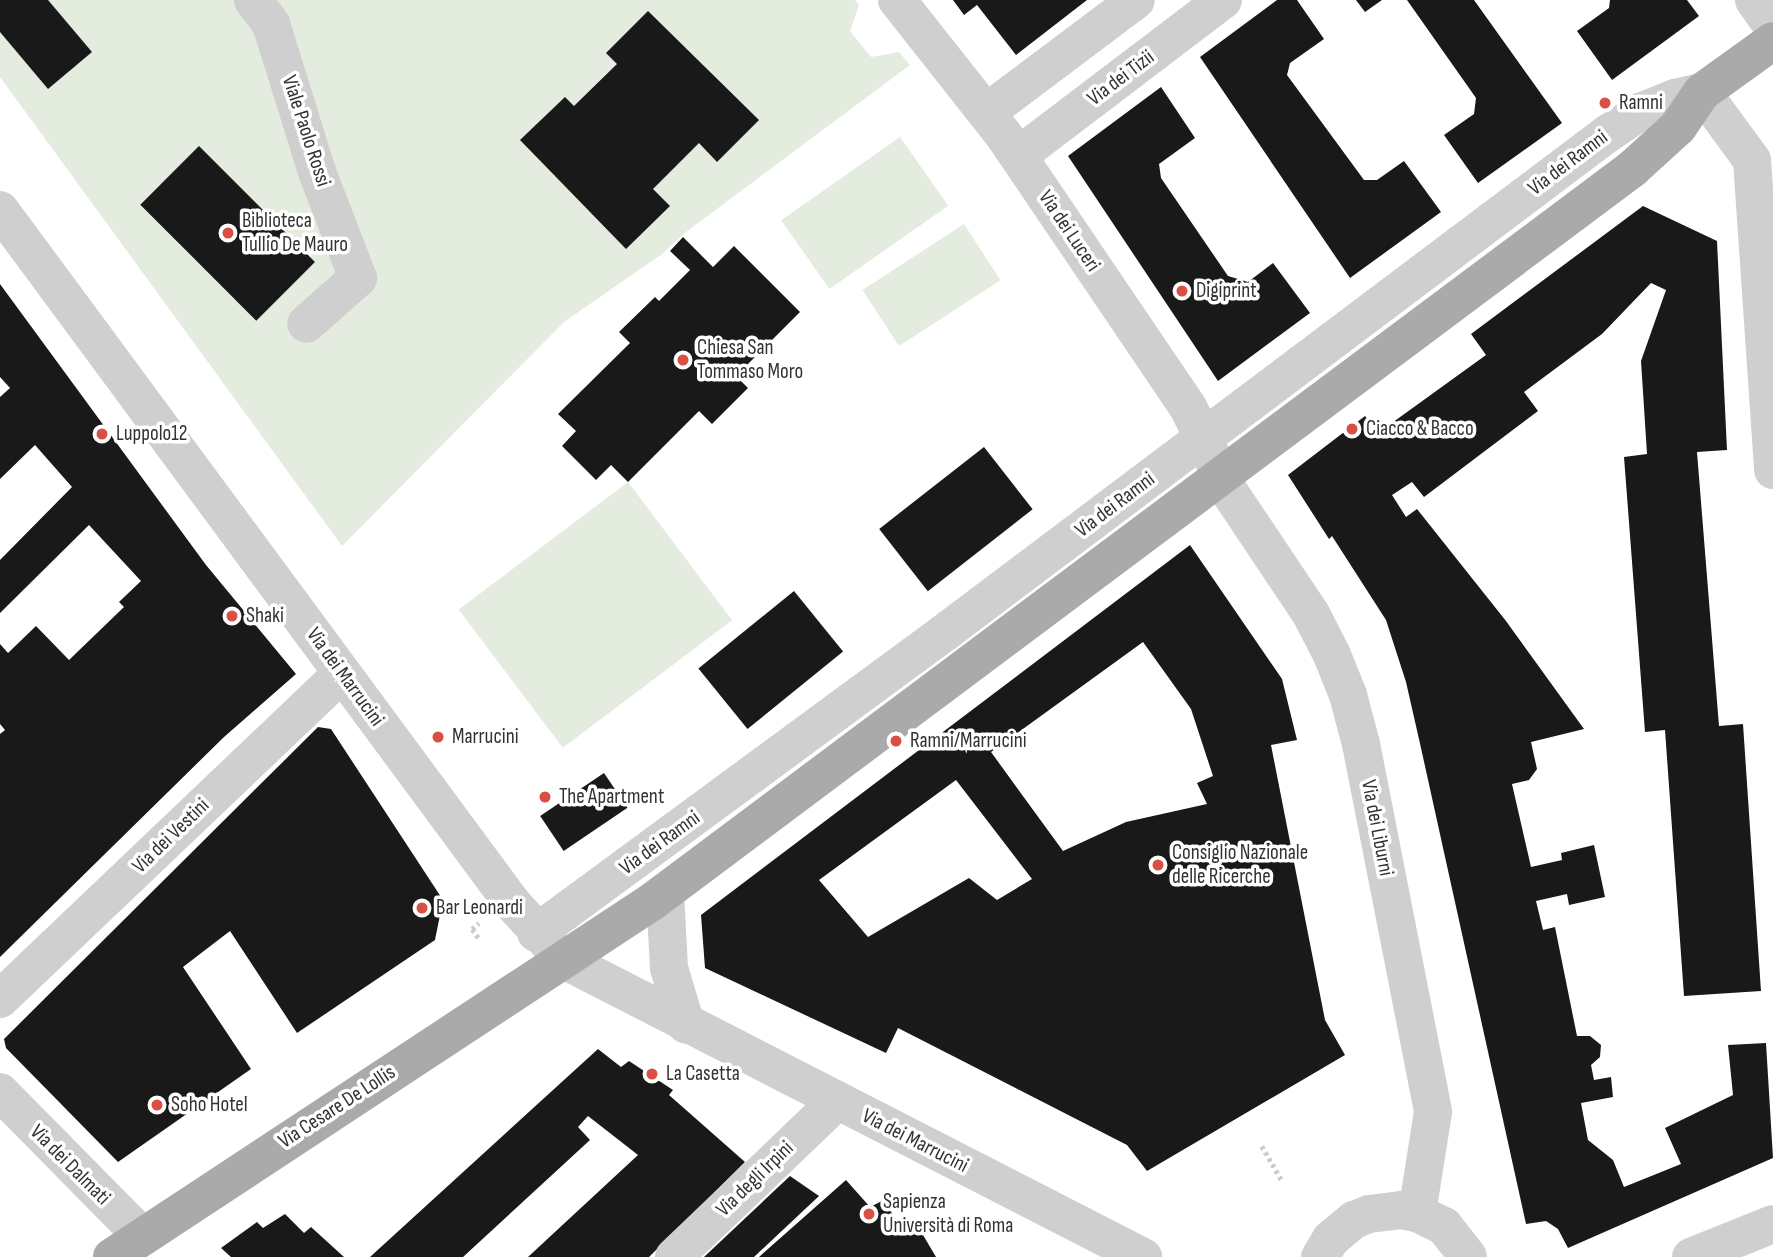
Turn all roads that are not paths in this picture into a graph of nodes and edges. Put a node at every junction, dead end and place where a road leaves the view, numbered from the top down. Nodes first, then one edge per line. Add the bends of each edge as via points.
1 (253, 0) edge
2 (897, 0) edge
3 (1136, 0) edge
4 (1223, 0) edge
5 (1754, 0) edge
6 (1773, 27) edge
7 (1773, 41) edge
8 (1702, 92) junction
9 (987, 112) junction
10 (1763, 153) edge
11 (1018, 155) junction
12 (0, 210) edge
13 (306, 324) dead end
14 (1205, 438) junction
15 (1773, 470) edge
16 (1221, 475) junction
17 (342, 673) junction
18 (665, 892) junction
19 (536, 933) junction
20 (564, 960) junction
21 (0, 999) edge
22 (686, 1025) junction
23 (0, 1092) edge
24 (837, 1101) junction
25 (1417, 1213) junction
26 (1773, 1224) edge
27 (127, 1246) edge
28 (674, 1257) edge
29 (1143, 1257) edge
30 (1320, 1257) edge
31 (1468, 1257) edge
32 (1691, 1257) edge

1 - 13 street, Viale Paolo Rossi via 271,24 317,172 358,278
2 - 9 street, Via dei Luceri
3 - 9 street
4 - 11 street, Via dei Tizii
5 - 6 street
7 - 8 main road, Via dei Ramni
8 - 10 street
8 - 14 street, Via dei Ramni via 1651,107 1606,134
8 - 16 main road, Via dei Ramni via 1678,127 1633,168
9 - 11 street, Via dei Luceri
10 - 15 street
11 - 14 street, Via dei Luceri
12 - 17 street, Via dei Marrucini
14 - 16 street, Via dei Luceri
14 - 19 street, Via dei Ramni
16 - 18 main road, Via dei Ramni
16 - 25 street, Via dei Liburni via 1324,638 1355,721 1433,1112
17 - 19 street, Via dei Marrucini
17 - 21 street, Via dei Vestini
18 - 20 main road, Via dei Ramni
18 - 22 street via 669,968
19 - 20 street, Via dei Marrucini
20 - 22 street, Via dei Marrucini
20 - 27 main road, Via Cesare De Lollis
22 - 24 street, Via dei Marrucini
23 - 27 street, Via dei Dalmati
24 - 28 street, Via degli Irpini
24 - 29 street, Via dei Marrucini
25 - 30 street via 1385,1211 1354,1220 1331,1239
25 - 31 street via 1444,1226
26 - 32 street

